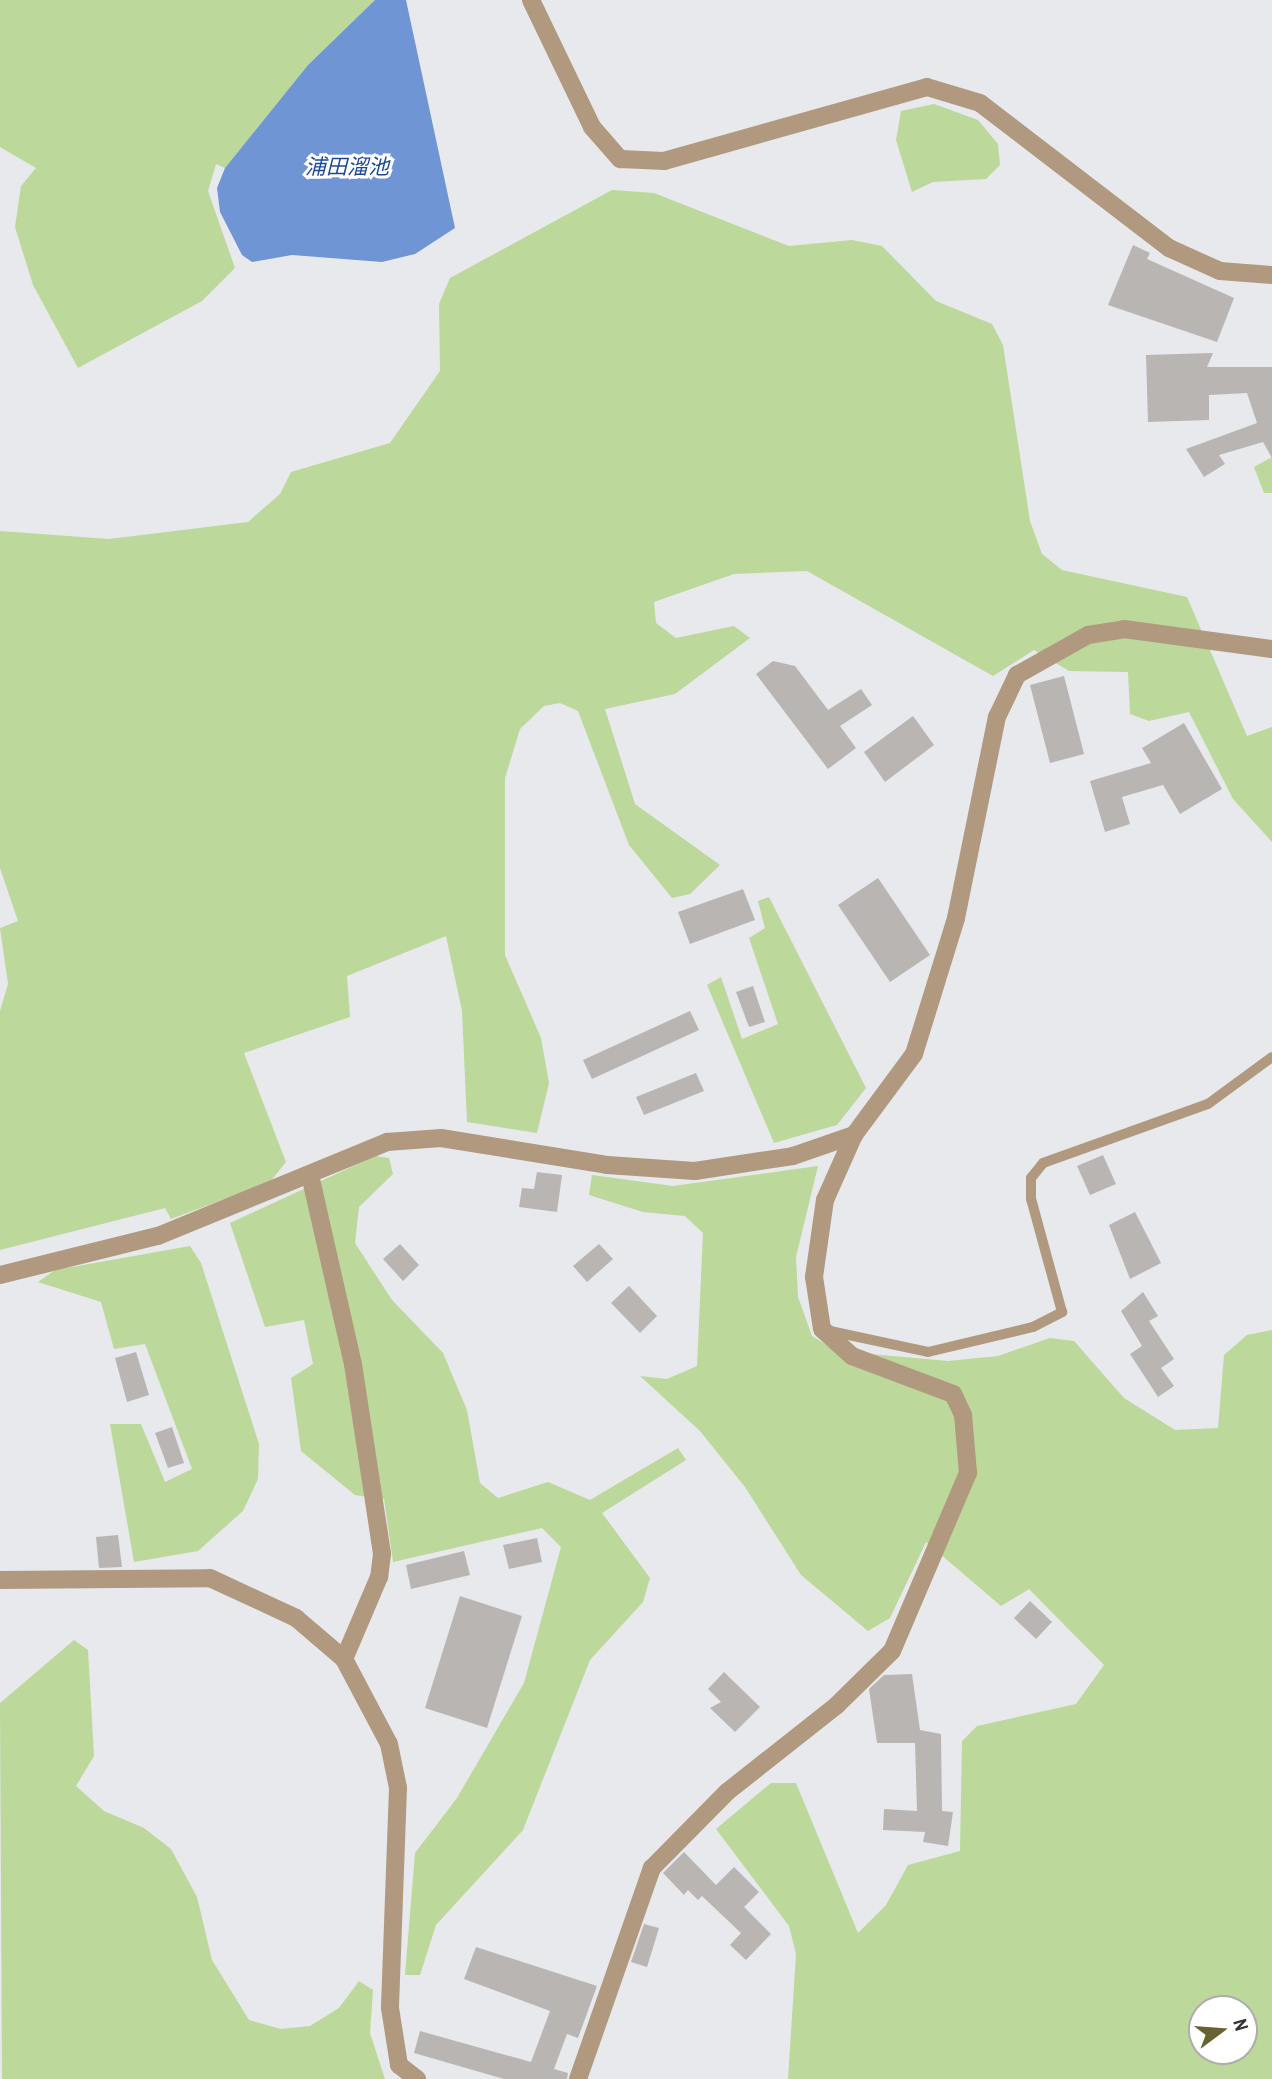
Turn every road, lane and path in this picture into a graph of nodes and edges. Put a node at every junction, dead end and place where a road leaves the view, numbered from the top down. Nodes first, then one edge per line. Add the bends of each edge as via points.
1 (531, 0) edge
2 (1272, 275) edge
3 (1272, 649) edge
4 (1272, 1057) edge
5 (854, 1135) junction
6 (310, 1175) junction
7 (0, 1275) edge
8 (822, 1329) junction
9 (0, 1580) edge
10 (344, 1659) junction
11 (417, 2079) edge
12 (578, 2079) edge

1 - 2 street via 592,127 620,159 664,161 927,87 980,103 1169,248 1220,271
3 - 5 street via 1124,629 1088,635 1017,675 996,717 956,918 914,1054
4 - 8 lane via 1208,1104 1042,1163 1031,1178 1031,1199 1062,1312 1033,1327 928,1352
5 - 6 street via 793,1156 695,1171 416,1138 387,1142
5 - 8 street via 823,1212 814,1277
6 - 7 street via 158,1236
6 - 10 street via 354,1364 382,1554 379,1577
8 - 12 street via 852,1356 953,1394 963,1415 968,1472 892,1651 837,1705 727,1792 652,1868
9 - 10 street via 210,1578 296,1618
10 - 11 street via 389,1744 398,1788 390,2008 399,2065

